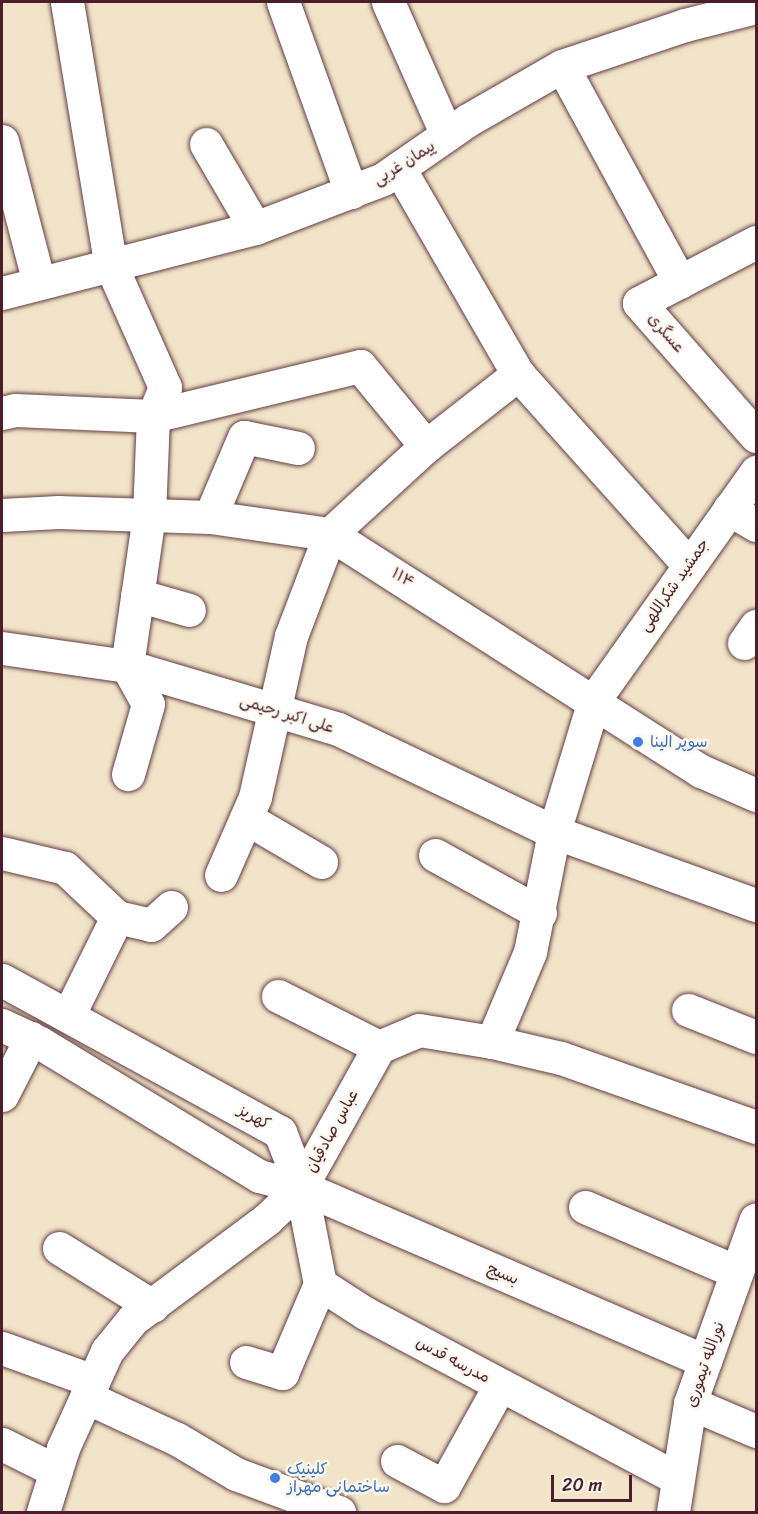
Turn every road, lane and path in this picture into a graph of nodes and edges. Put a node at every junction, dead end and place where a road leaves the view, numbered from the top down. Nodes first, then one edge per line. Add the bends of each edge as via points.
1 (67, 2) edge
2 (283, 2) edge
3 (388, 2) edge
4 (756, 7) edge
5 (562, 66) junction
6 (447, 135) junction
7 (2, 141) edge
8 (206, 144) dead end
9 (399, 168) junction
10 (6, 178) edge
11 (351, 192) junction
12 (255, 228) junction
13 (756, 242) edge
14 (110, 263) junction
15 (680, 282) junction
16 (39, 283) junction
17 (2, 293) edge
18 (518, 374) junction
19 (2, 413) edge
20 (153, 416) junction
21 (756, 436) edge
22 (426, 446) junction
23 (298, 448) dead end
24 (756, 472) edge
25 (729, 508) junction
26 (2, 515) edge
27 (149, 515) junction
28 (210, 517) junction
29 (756, 525) edge
30 (330, 534) junction
31 (689, 565) junction
32 (137, 595) junction
33 (189, 610) dead end
34 (2, 648) edge
35 (127, 666) junction
36 (594, 700) junction
37 (274, 709) junction
38 (128, 774) dead end
39 (756, 795) edge
40 (246, 818) junction
41 (554, 832) junction
42 (2, 853) edge
43 (435, 855) dead end
44 (321, 862) dead end
45 (221, 875) dead end
46 (756, 905) edge
47 (171, 908) dead end
48 (540, 912) junction
49 (117, 917) junction
50 (2, 980) edge
51 (278, 996) dead end
52 (688, 1010) dead end
53 (68, 1016) junction
54 (2, 1025) edge
55 (756, 1037) edge
56 (32, 1038) junction
57 (492, 1042) junction
58 (379, 1047) junction
59 (2, 1095) edge
60 (756, 1128) edge
61 (301, 1187) junction
62 (585, 1207) dead end
63 (756, 1219) edge
64 (59, 1248) dead end
65 (737, 1272) junction
66 (320, 1284) junction
67 (152, 1306) junction
68 (2, 1348) edge
69 (705, 1361) junction
70 (246, 1362) dead end
71 (500, 1385) junction
72 (89, 1389) junction
73 (690, 1403) junction
74 (756, 1431) edge
75 (2, 1444) edge
76 (397, 1461) dead end
77 (56, 1471) junction
78 (676, 1503) edge
79 (43, 1512) edge
80 (339, 1512) edge

1 - 14 street
2 - 11 street
3 - 6 street
4 - 5 street, پیمان غربی via 685,25
5 - 6 street, پیمان غربی
5 - 15 street
6 - 9 street, پیمان غربی
7 - 10 street
8 - 12 street
9 - 11 street, پیمان غربی via 384,179
9 - 18 street
10 - 16 street
11 - 12 street, پیمان غربی
12 - 14 street, پیمان غربی
13 - 15 street, عسگری
14 - 16 street, پیمان غربی
14 - 20 street via 165,387
15 - 21 street, عسگری via 639,303
16 - 17 street, پیمان غربی
18 - 22 street
18 - 31 street
19 - 20 street via 15,410
20 - 22 street via 360,366
20 - 27 street
22 - 30 street
23 - 28 street via 244,437
24 - 25 street, جمشید شکراللهی
25 - 29 street
25 - 31 street, جمشید شکراللهی
26 - 27 street, ۱۱۴
27 - 28 street, ۱۱۴
27 - 32 street
28 - 30 street, ۱۱۴
30 - 36 street, ۱۱۴
30 - 37 street via 291,636
31 - 36 street, جمشید شکراللهی
32 - 33 street
32 - 35 street
34 - 35 street, علی اکبر رحیمی
35 - 37 street, علی اکبر رحیمی
35 - 38 street via 148,704
36 - 39 street, ۱۱۴ via 701,771
36 - 41 street, جمشید شکراللهی
37 - 40 street via 255,797
37 - 41 street, علی اکبر رحیمی via 338,729
40 - 44 street
40 - 45 street
41 - 46 street, علی اکبر رحیمی
41 - 48 street, جمشید شکراللهی
42 - 49 street via 65,868
43 - 48 street
47 - 49 street via 151,925
48 - 57 street, جمشید شکراللهی via 530,952
49 - 53 street
50 - 53 street, کهریز
51 - 58 street
52 - 55 street
53 - 61 street, کهریز via 280,1132
54 - 56 street
56 - 59 street
56 - 61 street via 259,1176
57 - 58 street via 419,1030
57 - 60 street via 561,1058
58 - 61 street, عباس صادقیان
61 - 66 street
61 - 67 street, عباس صادقیان via 267,1219
61 - 69 street, بسیج
62 - 65 street
63 - 65 street, نورالله تیموری
64 - 67 street
65 - 69 street, نورالله تیموری
66 - 70 street via 282,1373
66 - 71 street, مدرسه قدس via 365,1313
67 - 72 street, عباس صادقیان via 133,1319 107,1351
68 - 72 street
69 - 73 street, نورالله تیموری
71 - 76 street via 444,1486
71 - 78 street, مدرسه قدس
72 - 77 street, عباس صادقیان
72 - 80 street via 236,1474
73 - 74 street
73 - 78 street, نورالله تیموری
75 - 77 street
77 - 79 street, عباس صادقیان

